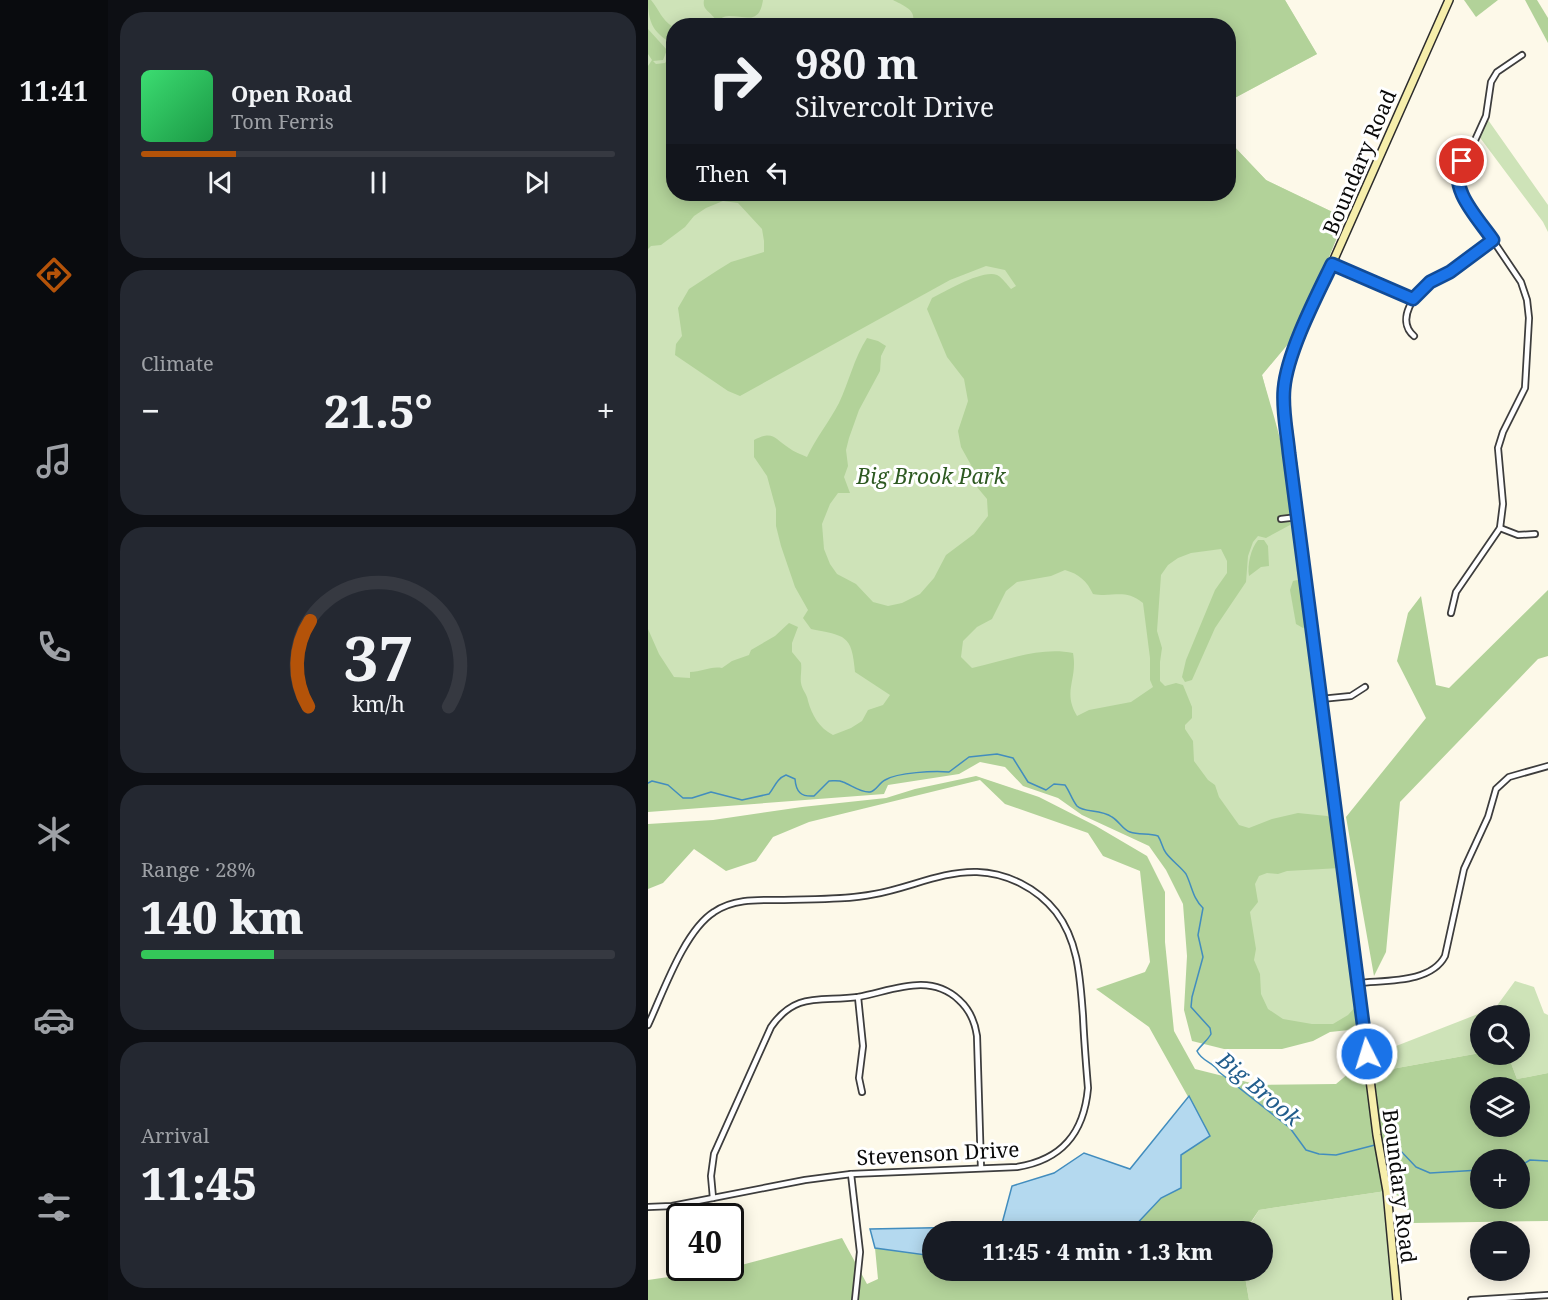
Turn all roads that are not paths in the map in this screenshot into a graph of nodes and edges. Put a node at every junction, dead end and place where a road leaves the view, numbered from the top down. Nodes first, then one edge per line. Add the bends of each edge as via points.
1 (1449, 0) edge
2 (1522, 55) dead end
3 (1493, 240) junction
4 (1332, 264) junction
5 (1413, 299) junction
6 (1414, 336) dead end
7 (1298, 517) junction
8 (1281, 519) dead end
9 (1500, 528) junction
10 (1535, 534) dead end
11 (1451, 613) dead end
12 (1365, 687) dead end
13 (1321, 699) junction
14 (1548, 766) edge
15 (1359, 983) junction
16 (858, 997) junction
17 (648, 1025) edge
18 (862, 1092) dead end
19 (981, 1168) junction
20 (851, 1174) junction
21 (713, 1198) junction
22 (648, 1207) edge
23 (1548, 1295) edge
24 (855, 1300) edge
25 (1397, 1300) edge
26 (1471, 1300) edge

1 - 4 street, Boundary Road
2 - 3 street via 1494,77 1486,116 1457,172 1461,193
3 - 5 street via 1430,282
3 - 9 street via 1521,282 1529,318 1525,388 1498,448 1503,504
4 - 5 street
4 - 7 street, Boundary Road via 1289,362 1286,378 1284,408
5 - 6 street via 1407,323
7 - 8 street
7 - 13 street, Boundary Road
9 - 10 street
9 - 11 street via 1456,592
12 - 13 street via 1352,696
13 - 15 street, Boundary Road
14 - 15 street via 1509,777 1496,789 1488,818 1464,869 1445,956 1437,967 1424,975
15 - 25 street, Boundary Road via 1387,1191
16 - 18 street
16 - 19 street via 926,985 951,993 966,1007 977,1036
16 - 21 street via 801,1002 776,1020 714,1154
17 - 19 street, Stevenson Drive via 688,940 704,920 725,906 750,901 858,897 963,873 1001,875 1023,884 1055,911 1075,949 1087,1106 1078,1129 1065,1145 1044,1160 1017,1167
19 - 20 street, Stevenson Drive
20 - 21 street, Stevenson Drive
20 - 24 street via 861,1251
21 - 22 street, Stevenson Drive
23 - 26 street

